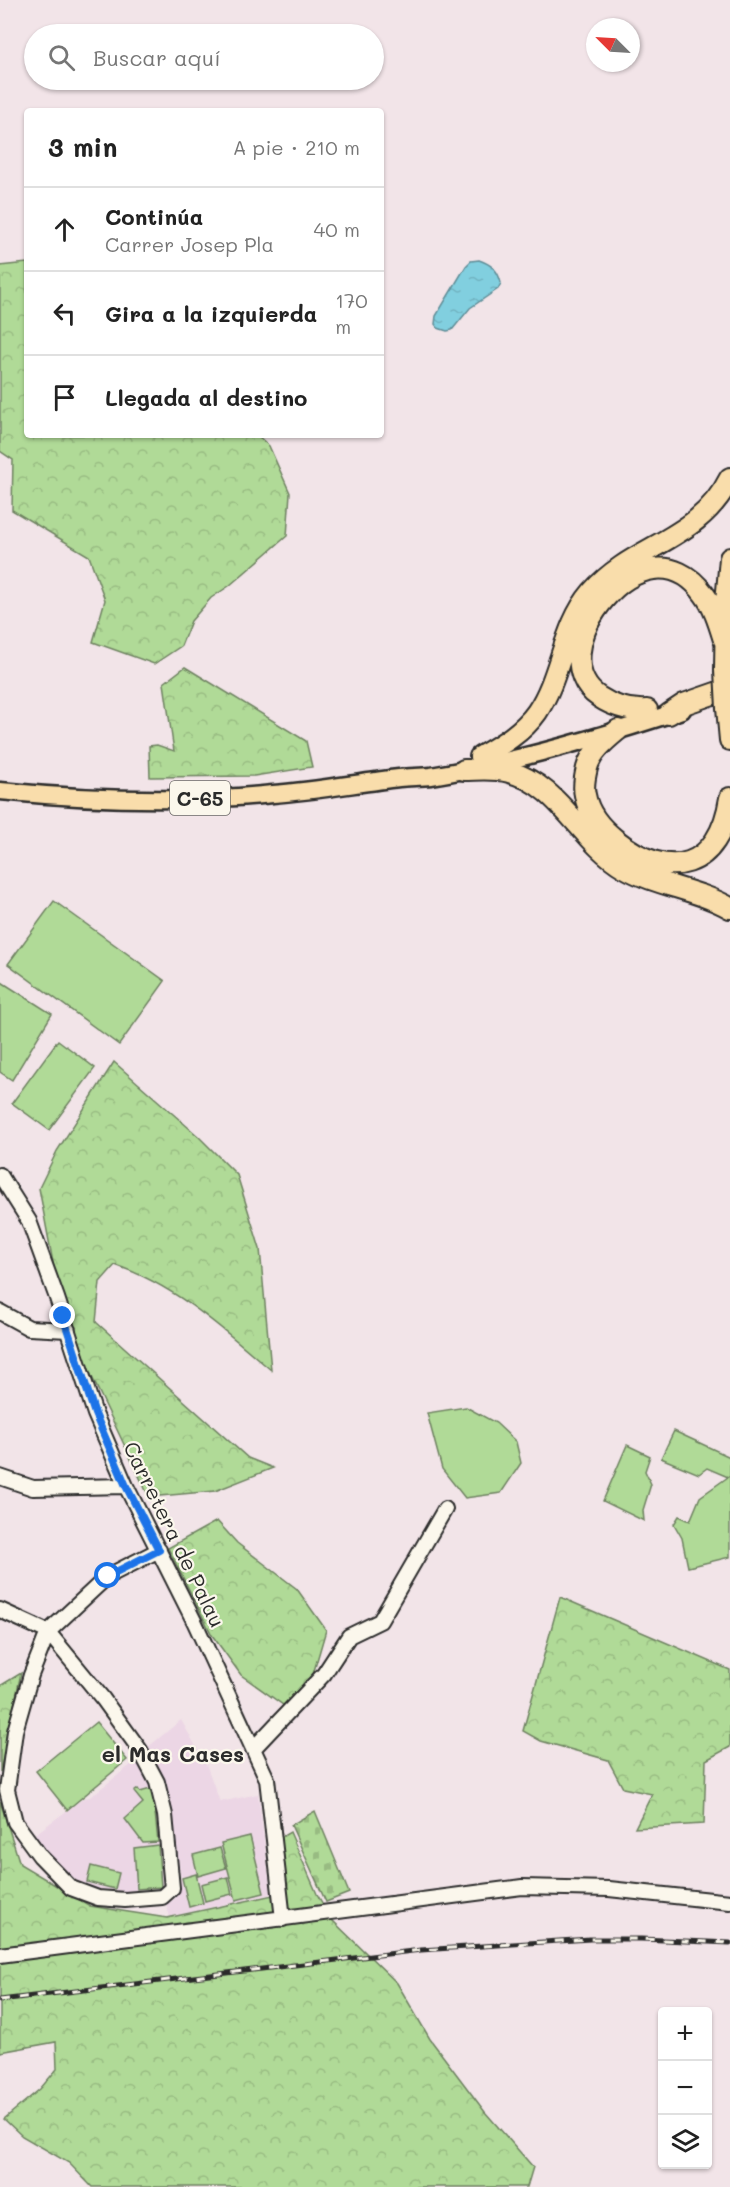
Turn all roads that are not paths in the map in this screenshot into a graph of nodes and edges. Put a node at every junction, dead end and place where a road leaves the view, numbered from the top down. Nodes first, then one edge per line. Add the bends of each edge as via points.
1 (730, 478) edge
2 (730, 558) edge
3 (724, 639) junction
4 (728, 680) edge
5 (728, 701) edge
6 (647, 710) junction
7 (669, 714) junction
8 (618, 730) junction
9 (730, 740) edge
10 (480, 757) junction
11 (464, 770) junction
12 (400, 778) junction
13 (0, 791) edge
14 (730, 798) edge
15 (730, 908) edge
16 (0, 1174) edge
17 (0, 1312) edge
18 (68, 1329) junction
19 (0, 1477) edge
20 (126, 1486) junction
21 (445, 1509) dead end
22 (159, 1550) junction
23 (0, 1610) edge
24 (48, 1632) junction
25 (253, 1749) junction
26 (730, 1902) edge
27 (283, 1919) junction
28 (0, 1955) edge

1 - 10 highway via 702,516 604,579 590,594 569,630 538,711 513,737
2 - 3 highway
3 - 4 highway
3 - 6 highway via 704,592 678,572 640,572 615,587 600,603 584,633 582,671 596,694 612,705
4 - 5 highway, bridge
4 - 6 main road, C-65
4 - 7 highway
5 - 7 main road, C-65
5 - 9 highway
6 - 10 main road, C-65
7 - 8 main road, C-65
8 - 11 main road, C-65
8 - 14 highway via 594,753 587,766 585,795 603,827 639,855 672,864 703,855 718,839
10 - 12 main road, C-65
11 - 12 main road, C-65
11 - 15 highway via 509,771 524,777 549,794 609,858 645,877
12 - 13 main road, C-65 via 231,797 93,798
16 - 18 street, Carretera de Palau via 29,1221
17 - 18 street via 29,1328
18 - 20 street, Carretera de Palau via 95,1414
19 - 20 street via 33,1488
20 - 22 street, Carretera de Palau
21 - 25 street via 380,1621 350,1636 324,1674
22 - 24 street via 108,1576
22 - 25 street, Carretera de Palau
23 - 24 street
24 - 24 street via 15,1731 7,1790 15,1822 71,1888 98,1898 162,1897 172,1888 165,1815 157,1782 103,1699
25 - 27 street, Carretera de Palau via 267,1779
26 - 27 street via 609,1889 522,1887
27 - 28 street

